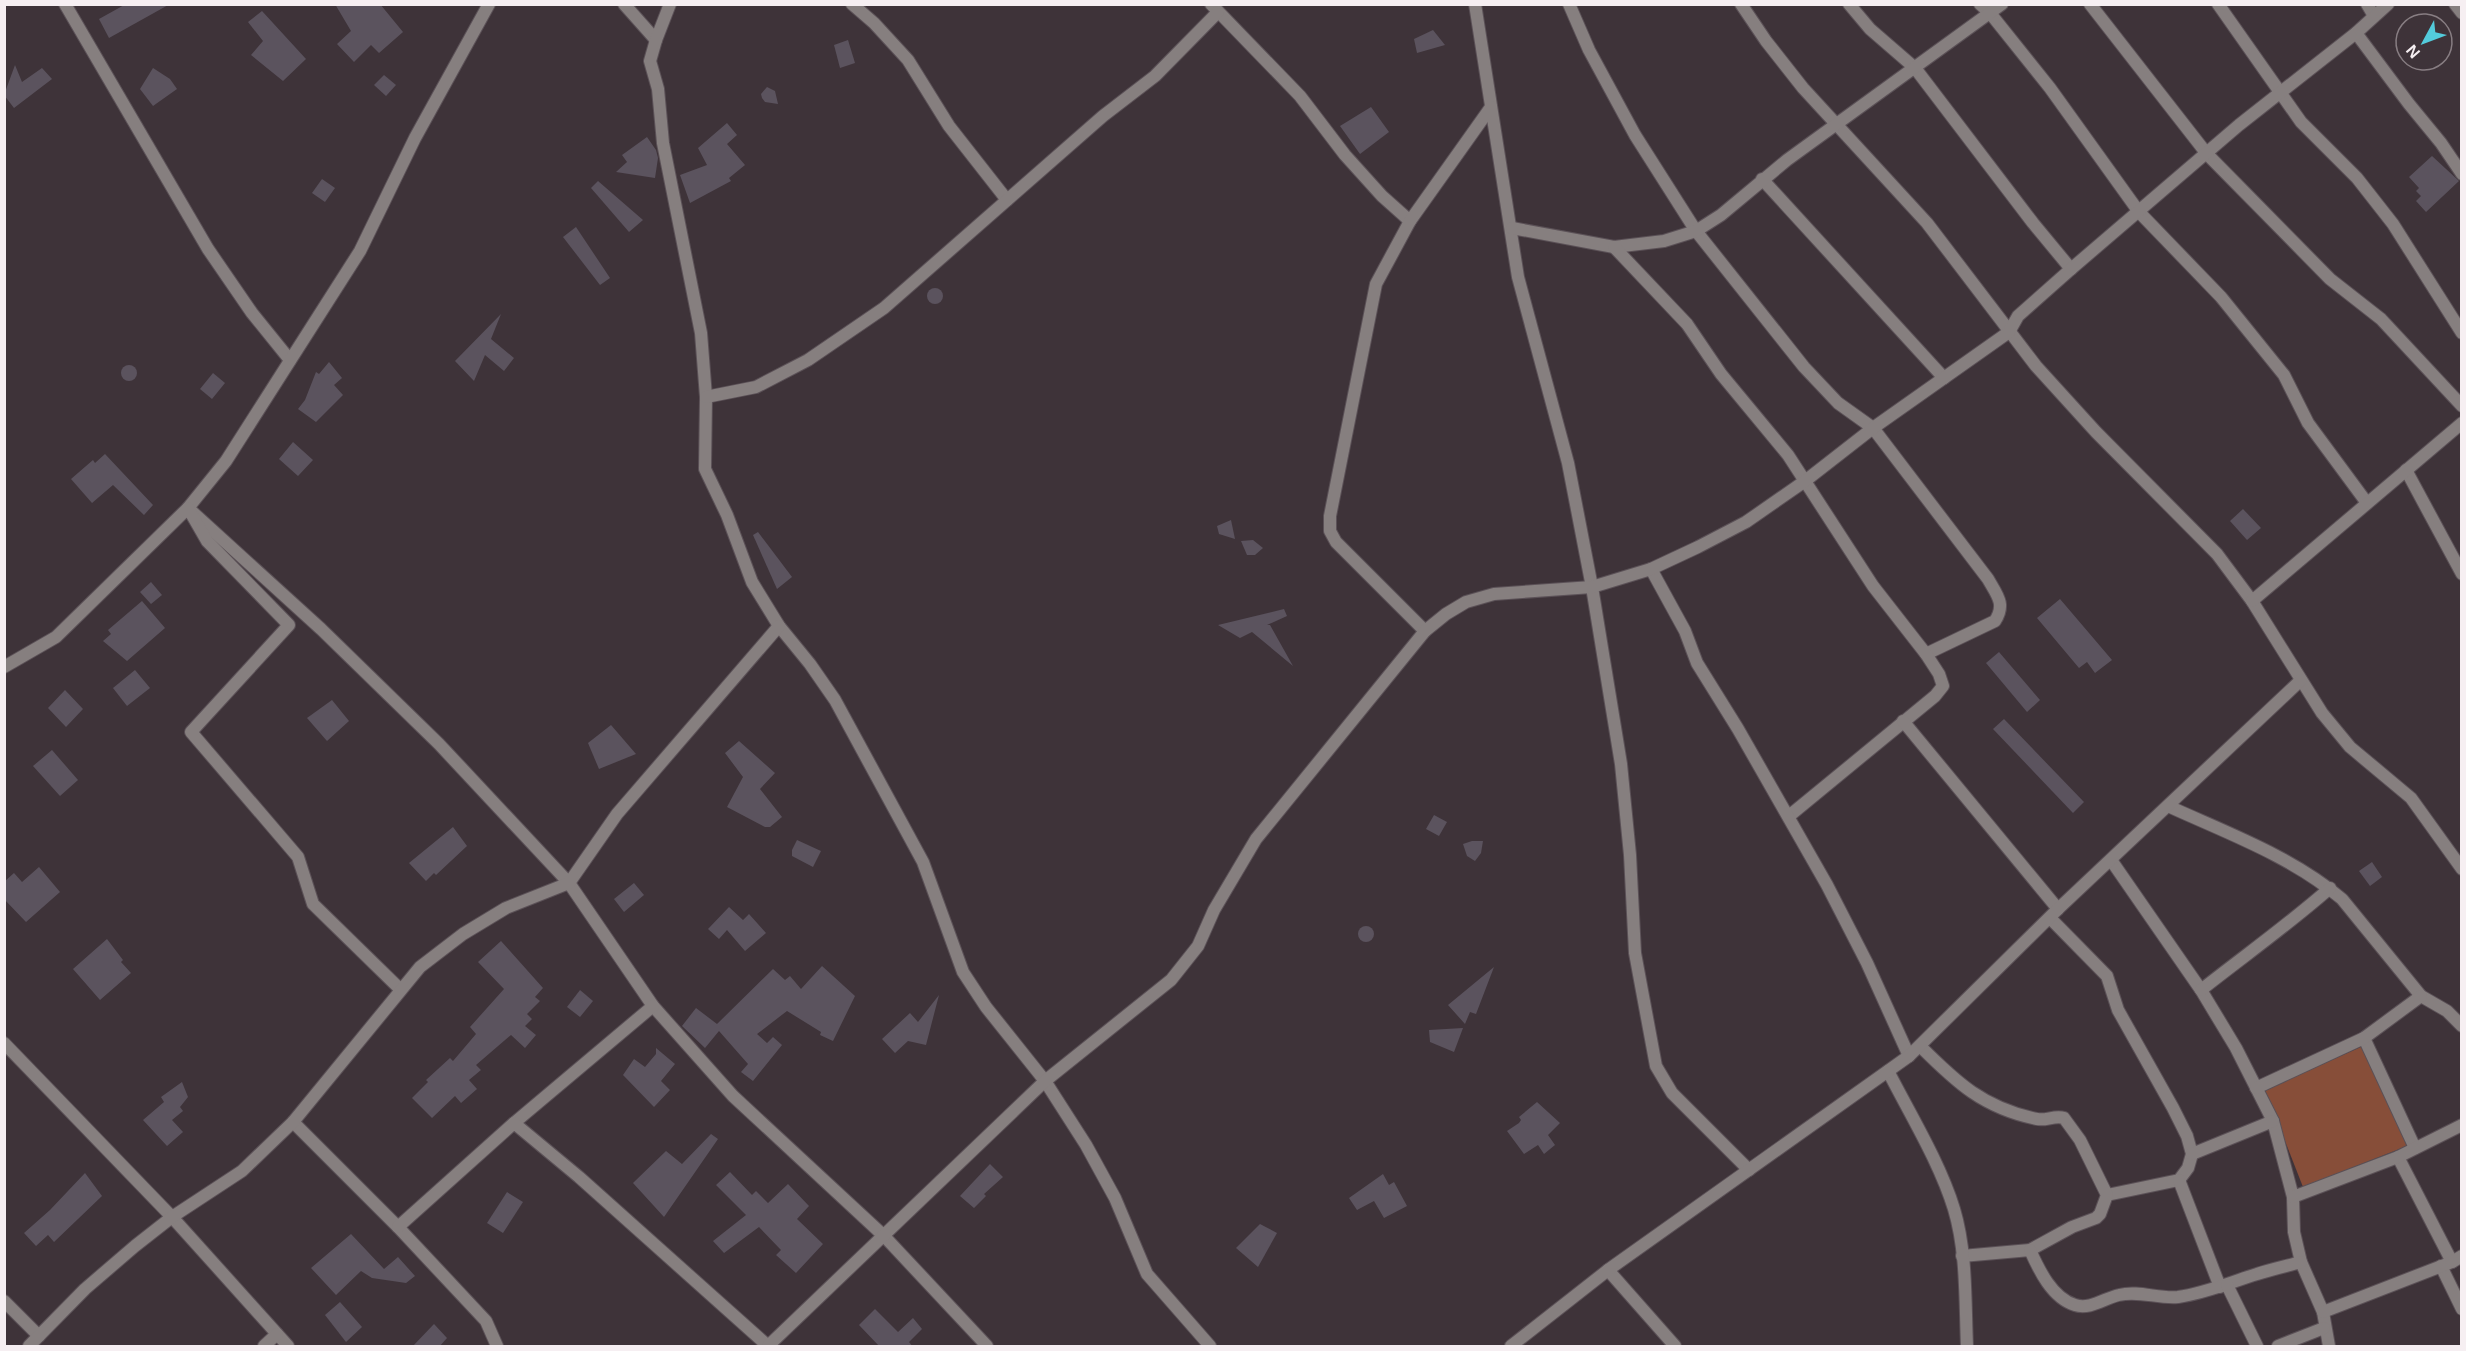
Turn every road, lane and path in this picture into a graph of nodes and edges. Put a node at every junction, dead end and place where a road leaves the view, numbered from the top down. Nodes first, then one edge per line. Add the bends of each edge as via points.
1 (65, 4) edge
2 (489, 4) edge
3 (624, 4) edge
4 (670, 4) edge
5 (852, 4) edge
6 (1475, 4) edge
7 (1569, 4) edge
8 (1741, 4) edge
9 (1849, 4) edge
10 (1980, 4) edge
11 (2002, 4) edge
12 (2090, 4) edge
13 (2218, 4) edge
14 (2367, 4) edge
15 (2388, 4) edge
16 (2455, 4) edge
17 (1214, 8) edge
18 (1990, 13) junction
19 (2462, 13) edge
20 (2374, 16) junction
21 (2356, 33) junction
22 (656, 40) junction
23 (1915, 68) junction
24 (2280, 95) junction
25 (1491, 107) junction
26 (1836, 125) junction
27 (2207, 154) junction
28 (2462, 174) edge
29 (1762, 178) junction
30 (1008, 200) junction
31 (2139, 212) junction
32 (1410, 221) junction
33 (1512, 228) junction
34 (1696, 231) junction
35 (1614, 247) junction
36 (2071, 269) junction
37 (2009, 332) junction
38 (2462, 333) edge
39 (290, 360) junction
40 (1944, 378) junction
41 (706, 397) junction
42 (2462, 406) edge
43 (2462, 423) edge
44 (1874, 428) junction
45 (2406, 470) junction
46 (1805, 481) junction
47 (2367, 503) junction
48 (188, 508) junction
49 (1651, 569) junction
50 (2462, 574) edge
51 (1592, 587) junction
52 (2252, 601) junction
53 (779, 626) junction
54 (1425, 631) junction
55 (1926, 654) junction
56 (4, 667) edge
57 (2301, 680) junction
58 (1903, 721) junction
59 (2168, 806) junction
60 (1789, 816) junction
61 (2111, 860) junction
62 (2460, 865) edge
63 (569, 883) junction
64 (2330, 888) junction
65 (2054, 913) junction
66 (400, 989) junction
67 (2201, 990) junction
68 (2421, 996) junction
69 (653, 1006) junction
70 (2462, 1026) edge
71 (2364, 1038) junction
72 (4, 1043) edge
73 (1920, 1046) junction
74 (1909, 1056) junction
75 (1888, 1071) junction
76 (1045, 1081) junction
77 (2256, 1088) junction
78 (2273, 1121) junction
79 (293, 1122) junction
80 (514, 1123) junction
81 (2462, 1125) edge
82 (2415, 1148) junction
83 (2192, 1154) junction
84 (2398, 1157) junction
85 (1749, 1170) junction
86 (2179, 1180) junction
87 (2107, 1195) junction
88 (2293, 1197) junction
89 (172, 1217) junction
90 (398, 1227) junction
91 (884, 1236) junction
92 (2030, 1250) junction
93 (1962, 1256) junction
94 (2301, 1262) junction
95 (2452, 1262) edge
96 (1608, 1270) junction
97 (2223, 1286) junction
98 (4, 1301) edge
99 (2462, 1310) edge
100 (2323, 1312) junction
101 (2324, 1328) junction
102 (277, 1334) junction
103 (39, 1336) junction
104 (29, 1347) edge
105 (264, 1347) edge
106 (288, 1347) edge
107 (497, 1347) edge
108 (768, 1347) edge
109 (987, 1347) edge
110 (1210, 1347) edge
111 (1510, 1347) edge
112 (1675, 1347) edge
113 (1967, 1347) edge
114 (2257, 1347) edge
115 (2278, 1347) edge
116 (2329, 1347) edge

1 - 39 street via 208,249
2 - 39 street via 360,251
3 - 22 street
4 - 22 street
5 - 30 street via 908,60 949,126
6 - 25 street
7 - 34 street via 1635,135
8 - 26 street via 1803,88
9 - 23 street via 1870,29
10 - 18 street
11 - 18 street
12 - 27 street
13 - 24 street
14 - 20 street
15 - 20 street
16 - 19 street
17 - 30 street via 1155,76
17 - 32 street via 1300,96 1374,188
18 - 23 street
18 - 31 street
20 - 21 street
21 - 24 street
21 - 28 street
22 - 41 street via 650,61 702,333
23 - 26 street
23 - 36 street
24 - 27 street
24 - 38 street via 2364,187
25 - 32 street
25 - 33 street
26 - 29 street
26 - 37 street via 1927,222
27 - 31 street
27 - 42 street via 2330,279 2381,320
29 - 34 street
29 - 40 street
30 - 41 street via 884,308 808,360 756,387
31 - 36 street
31 - 47 street via 2221,297 2284,375 2308,423
32 - 54 street via 1376,284 1330,531 1336,542
33 - 35 street
33 - 51 street via 1518,277 1568,463
34 - 35 street via 1664,241
34 - 44 street via 1804,367 1838,403
35 - 46 street via 1687,324
36 - 37 street via 2018,316
37 - 40 street
37 - 52 street via 2096,432 2217,554
39 - 48 street via 226,461
40 - 44 street
41 - 53 street via 705,469 727,514 752,582
43 - 45 street
44 - 46 street
44 - 55 street via 2000,600 2001,612 1995,621
45 - 47 street
45 - 50 street
46 - 49 street via 1746,522
46 - 55 street via 1874,586
47 - 52 street
48 - 56 street via 56,637
48 - 63 street via 439,744
48 - 66 street via 207,541 289,626 191,732 298,857 313,904
49 - 51 street
49 - 60 street via 1685,631 1697,663
51 - 54 street via 1494,594 1466,602
51 - 85 street via 1621,764 1635,953 1656,1066 1672,1093
52 - 57 street
53 - 63 street via 617,814
53 - 76 street via 835,700 923,862 963,972
54 - 76 street via 1256,838 1198,946 1171,980
55 - 58 street via 1943,686
57 - 59 street
57 - 62 street via 2350,747 2411,798
58 - 60 street
58 - 65 street
59 - 61 street
59 - 64 street via 2289,862
60 - 74 street via 1867,963
61 - 65 street
61 - 67 street
63 - 66 street via 506,908 463,933 420,967
63 - 69 street
64 - 67 street
64 - 68 street
65 - 73 street
65 - 83 street via 2107,976 2118,1010 2173,1108
66 - 79 street
67 - 77 street
68 - 70 street via 2447,1011
68 - 71 street
69 - 80 street
69 - 91 street via 733,1096
71 - 77 street
71 - 82 street
72 - 89 street
73 - 74 street
73 - 87 street via 1956,1082 1984,1101 2038,1120 2064,1118 2080,1140
74 - 75 street
75 - 85 street
75 - 93 street via 1954,1209
76 - 91 street
76 - 110 street via 1115,1198 1147,1274
77 - 78 street
78 - 83 street
78 - 88 street
79 - 89 street via 242,1171
79 - 90 street
80 - 90 street
80 - 108 street
81 - 82 street
82 - 84 street
83 - 86 street
84 - 88 street
84 - 95 street
85 - 96 street
86 - 87 street
86 - 97 street
87 - 92 street via 2096,1218
88 - 94 street via 2294,1232
89 - 102 street
89 - 103 street via 85,1289
90 - 107 street via 486,1321
91 - 108 street
91 - 109 street
92 - 93 street
92 - 97 street via 2053,1289 2076,1305 2090,1306 2120,1294 2178,1297
93 - 113 street
94 - 97 street
94 - 100 street
95 - 99 street
95 - 100 street
96 - 111 street
96 - 112 street
97 - 114 street
98 - 103 street
100 - 101 street
101 - 115 street
101 - 116 street
102 - 105 street
102 - 106 street
103 - 104 street

